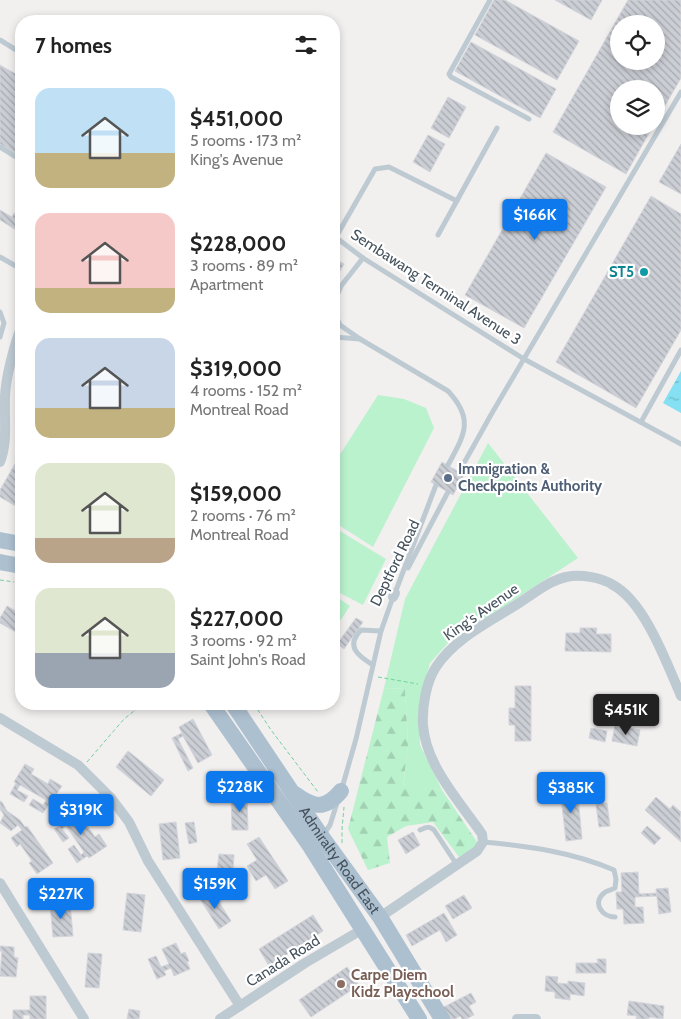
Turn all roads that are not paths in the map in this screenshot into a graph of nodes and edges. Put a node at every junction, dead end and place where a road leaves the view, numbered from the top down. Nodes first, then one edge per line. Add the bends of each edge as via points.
1 (490, 0) edge
2 (0, 40) edge
3 (15, 49) edge
4 (681, 92) edge
5 (529, 119) dead end
6 (497, 128) dead end
7 (0, 147) edge
8 (15, 156) edge
9 (457, 200) junction
10 (340, 228) edge
11 (438, 235) dead end
12 (340, 241) edge
13 (0, 257) edge
14 (363, 258) junction
15 (15, 266) edge
16 (340, 288) edge
17 (0, 312) edge
18 (340, 325) edge
19 (0, 337) edge
20 (340, 338) edge
21 (360, 339) junction
22 (15, 348) edge
23 (681, 350) edge
24 (524, 359) junction
25 (641, 422) junction
26 (681, 444) edge
27 (0, 462) edge
28 (448, 465) dead end
29 (460, 472) dead end
30 (436, 485) dead end
31 (448, 492) dead end
32 (0, 540) edge
33 (15, 543) edge
34 (0, 562) edge
35 (15, 565) edge
36 (394, 595) junction
37 (381, 632) junction
38 (373, 665) junction
39 (681, 696) edge
40 (216, 710) edge
41 (237, 710) edge
42 (0, 718) edge
43 (291, 791) junction
44 (341, 791) junction
45 (420, 830) dead end
46 (316, 841) junction
47 (483, 842) junction
48 (457, 865) junction
49 (0, 883) edge
50 (380, 917) junction
51 (615, 917) dead end
52 (363, 929) junction
53 (240, 1006) junction
54 (84, 1019) edge
55 (220, 1019) edge
56 (419, 1019) edge
57 (442, 1019) edge
58 (517, 1019) edge
59 (536, 1019) edge

1 - 5 lane via 449,74
2 - 3 lane
4 - 24 lane
6 - 9 lane
7 - 8 lane
9 - 10 lane via 388,166 380,167 375,169
9 - 11 lane
12 - 14 lane, Sembawang Terminal Avenue 3
13 - 15 lane
14 - 16 lane
14 - 24 lane, Sembawang Terminal Avenue 3
17 - 19 lane via 4,323
18 - 21 lane
20 - 21 lane
21 - 28 lane via 448,391 456,399 465,423 463,436
22 - 27 street via 5,394 4,446
23 - 25 lane
24 - 25 lane, Sembawang Terminal Avenue 3
24 - 29 lane
25 - 26 lane, Sembawang Terminal Avenue 3
30 - 36 lane
31 - 36 lane, Deptford Road
32 - 33 main road
34 - 35 main road
36 - 37 lane, Deptford Road
37 - 38 lane, Deptford Road
37 - 38 lane via 362,630 354,643 359,657
38 - 44 lane, Deptford Road
39 - 47 street, King's Avenue via 667,662 632,600 613,584 590,577 575,575 551,582 464,638 436,667 428,686 423,724 426,745 435,766 482,834
40 - 46 main road, Admiralty Road East
41 - 43 main road, Admiralty Road East
42 - 53 street via 78,765 111,798 130,822 148,861
43 - 44 main road via 307,803 322,805 332,801
43 - 46 main road, Admiralty Road East
44 - 46 lane, Deptford Road via 330,825
45 - 48 lane via 425,827 434,830
46 - 50 main road, Admiralty Road East
46 - 52 main road, Admiralty Road East
47 - 48 street via 477,851
47 - 51 lane via 548,849 614,870 615,888 600,898 599,910
48 - 50 street
49 - 54 street
50 - 57 main road, Admiralty Road East
52 - 53 street, Canada Road
52 - 56 main road, Admiralty Road East
53 - 55 street, Canada Road
58 - 59 street

